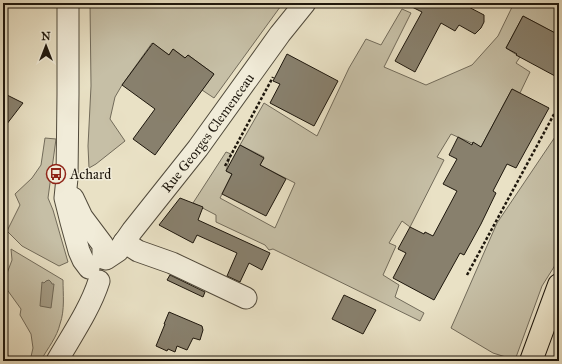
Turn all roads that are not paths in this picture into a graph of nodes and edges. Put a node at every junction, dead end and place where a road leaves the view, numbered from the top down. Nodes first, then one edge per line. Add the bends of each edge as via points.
1 (68, 3) edge
2 (305, 3) edge
3 (124, 242) junction
4 (99, 267) junction
5 (559, 285) edge
6 (246, 298) dead end
7 (57, 361) edge
8 (531, 361) edge

1 - 4 street via 67,178 82,217 104,245
2 - 3 street, Rue Georges Clemenceau via 198,148
3 - 4 street, Rue Georges Clemenceau via 118,251
3 - 6 street via 138,251 172,263
4 - 7 street, Rue Georges Clemenceau via 97,288
5 - 8 main road

